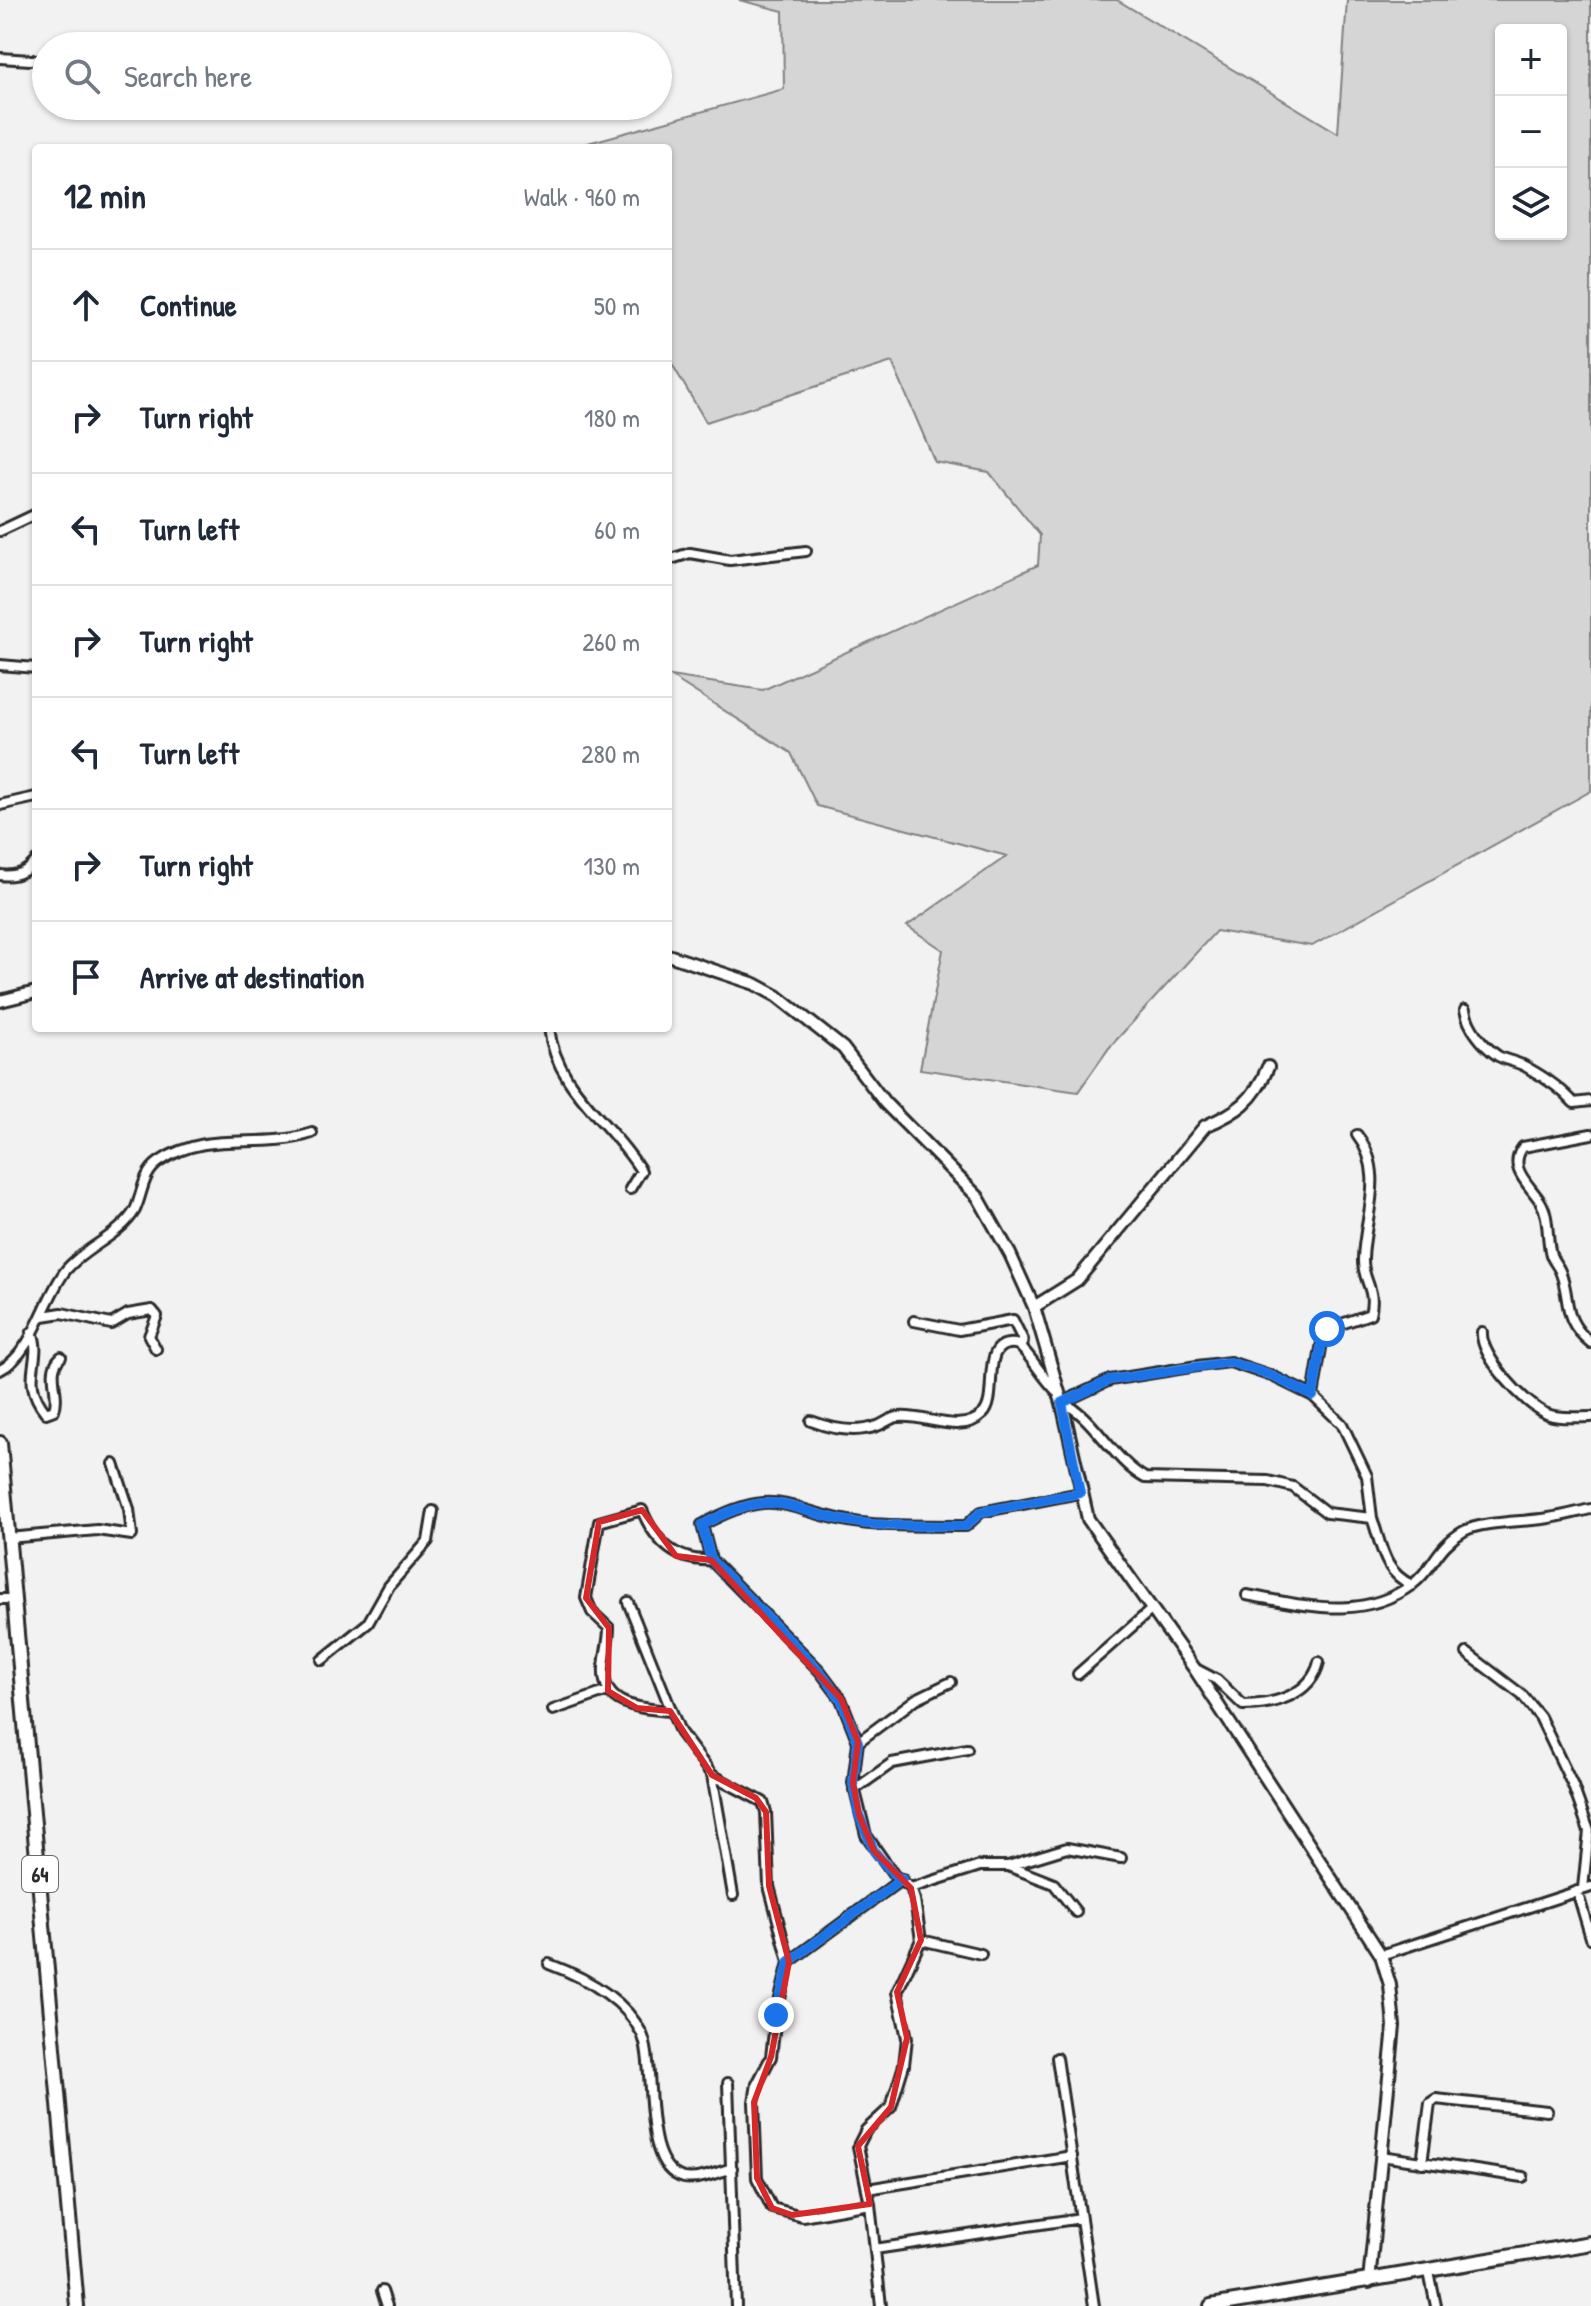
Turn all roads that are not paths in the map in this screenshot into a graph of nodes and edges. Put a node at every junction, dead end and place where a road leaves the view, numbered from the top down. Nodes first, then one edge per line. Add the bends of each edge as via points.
1 (0, 58) edge
2 (32, 60) edge
3 (32, 516) edge
4 (0, 531) edge
5 (806, 551) dead end
6 (672, 559) edge
7 (0, 665) edge
8 (32, 668) edge
9 (32, 798) edge
10 (0, 805) edge
11 (32, 866) edge
12 (0, 875) edge
13 (672, 956) edge
14 (32, 993) edge
15 (0, 1001) edge
16 (1465, 1010) dead end
17 (549, 1032) edge
18 (1268, 1067) dead end
19 (1591, 1101) edge
20 (312, 1133) dead end
21 (1591, 1134) edge
22 (1357, 1135) dead end
23 (630, 1189) dead end
24 (1034, 1307) junction
25 (43, 1316) junction
26 (914, 1321) dead end
27 (32, 1332) junction
28 (1482, 1332) dead end
29 (1591, 1343) edge
30 (1022, 1347) junction
31 (156, 1349) dead end
32 (61, 1357) dead end
33 (0, 1370) edge
34 (1313, 1396) junction
35 (1061, 1398) junction
36 (1591, 1417) edge
37 (811, 1421) dead end
38 (0, 1443) edge
39 (114, 1464) dead end
40 (1080, 1493) junction
41 (1591, 1509) edge
42 (433, 1511) dead end
43 (1372, 1518) junction
44 (8, 1538) junction
45 (711, 1560) junction
46 (1412, 1585) junction
47 (1247, 1595) dead end
48 (0, 1599) edge
49 (14, 1599) junction
50 (628, 1602) dead end
51 (1152, 1609) junction
52 (1467, 1653) dead end
53 (322, 1660) dead end
54 (1319, 1662) dead end
55 (1194, 1668) junction
56 (1078, 1674) dead end
57 (951, 1682) dead end
58 (608, 1691) junction
59 (553, 1710) dead end
60 (670, 1711) junction
61 (858, 1742) junction
62 (967, 1749) dead end
63 (712, 1775) junction
64 (854, 1790) junction
65 (1121, 1858) dead end
66 (1008, 1866) junction
67 (902, 1879) junction
68 (911, 1888) junction
69 (1584, 1889) edge
70 (733, 1895) dead end
71 (1076, 1912) dead end
72 (1591, 1938) edge
73 (921, 1940) junction
74 (981, 1954) dead end
75 (1381, 1955) junction
76 (789, 1962) junction
77 (549, 1964) dead end
78 (1057, 2058) dead end
79 (728, 2083) dead end
80 (1547, 2111) dead end
81 (1072, 2156) junction
82 (1381, 2156) junction
83 (1422, 2163) junction
84 (732, 2168) junction
85 (1523, 2177) dead end
86 (867, 2189) junction
87 (870, 2204) junction
88 (1081, 2218) junction
89 (1591, 2243) edge
90 (875, 2249) junction
91 (1429, 2272) junction
92 (1369, 2282) junction
93 (382, 2291) dead end
94 (77, 2306) edge
95 (387, 2306) edge
96 (736, 2306) edge
97 (881, 2306) edge
98 (1094, 2306) edge
99 (1211, 2306) edge
100 (1436, 2306) edge

1 - 2 street
3 - 4 street
5 - 6 street via 730,560 690,553
7 - 8 street
9 - 10 street
11 - 12 street via 13,876
13 - 24 street via 766,990 843,1048 885,1103 978,1197
14 - 15 street
16 - 19 street via 1466,1020 1498,1056 1528,1068 1574,1103
17 - 23 street via 563,1075 641,1171
18 - 24 street via 1257,1092 1230,1115 1205,1126 1077,1280
20 - 25 street via 273,1142 209,1142 159,1162 140,1188 134,1210 67,1269
21 - 29 street via 1523,1147 1518,1158 1520,1176 1543,1207 1567,1309
22 - 34 street via 1370,1162 1373,1203 1362,1260 1373,1302 1370,1314 1327,1329
24 - 35 street
25 - 27 street
25 - 31 street via 62,1313 111,1324 152,1310 157,1316 149,1336
26 - 30 street via 959,1330 1013,1320
27 - 32 street via 36,1342 30,1378 46,1413 58,1400 53,1369
27 - 33 street
28 - 36 street via 1490,1361 1541,1410
30 - 35 street
30 - 37 street via 1001,1347 995,1354 991,1395 986,1410 975,1419 950,1424 900,1416 872,1428 843,1430
34 - 35 street via 1230,1362 1110,1380
34 - 43 street via 1342,1424 1367,1476
35 - 40 street
35 - 43 street via 1101,1433 1129,1469 1145,1478 1268,1481 1293,1487 1327,1513
38 - 44 main road, 64
39 - 44 street via 132,1535 97,1530
40 - 45 street via 981,1512 966,1526 862,1523 769,1500 702,1525
40 - 51 street via 1098,1536
41 - 46 street via 1467,1529 1440,1548
42 - 53 street via 428,1541 389,1586 368,1623
43 - 46 street via 1387,1565 1396,1578
44 - 49 main road, 64
45 - 58 street via 676,1556 650,1529 642,1510 599,1522 586,1598 609,1628 604,1679
45 - 61 street via 831,1683
46 - 47 street via 1356,1609
48 - 49 street
49 - 94 main road, 64
50 - 60 street
51 - 55 street
51 - 56 street
52 - 69 street via 1522,1695 1540,1717 1589,1831
54 - 55 street via 1312,1682 1298,1692 1253,1705 1243,1705 1217,1680
55 - 75 street
57 - 61 street via 916,1699
58 - 59 street
58 - 60 street via 637,1708
60 - 63 street
61 - 64 street
62 - 64 street via 892,1763
63 - 70 street
63 - 76 street via 763,1802 769,1886
64 - 67 street via 874,1851
65 - 66 street via 1067,1848
66 - 68 street via 980,1866
66 - 71 street via 1054,1884
67 - 68 street
67 - 76 street
68 - 73 street
69 - 72 street
69 - 75 street
73 - 74 street
73 - 86 street via 897,1992 907,2038 904,2065 891,2107 866,2130 858,2146
75 - 82 street via 1394,2026
76 - 87 street via 771,2057 754,2102 757,2178 772,2208 792,2215
77 - 84 street via 585,1977 641,2031 650,2106 670,2171 686,2179
78 - 81 street
79 - 84 street
80 - 83 street via 1436,2099 1430,2103
81 - 86 street
81 - 88 street
82 - 83 street
82 - 92 street
83 - 85 street
84 - 96 street
86 - 87 street
87 - 90 street
88 - 90 street
88 - 98 street
89 - 91 main road
90 - 97 street
91 - 92 main road
91 - 100 street
92 - 99 main road
93 - 95 street

